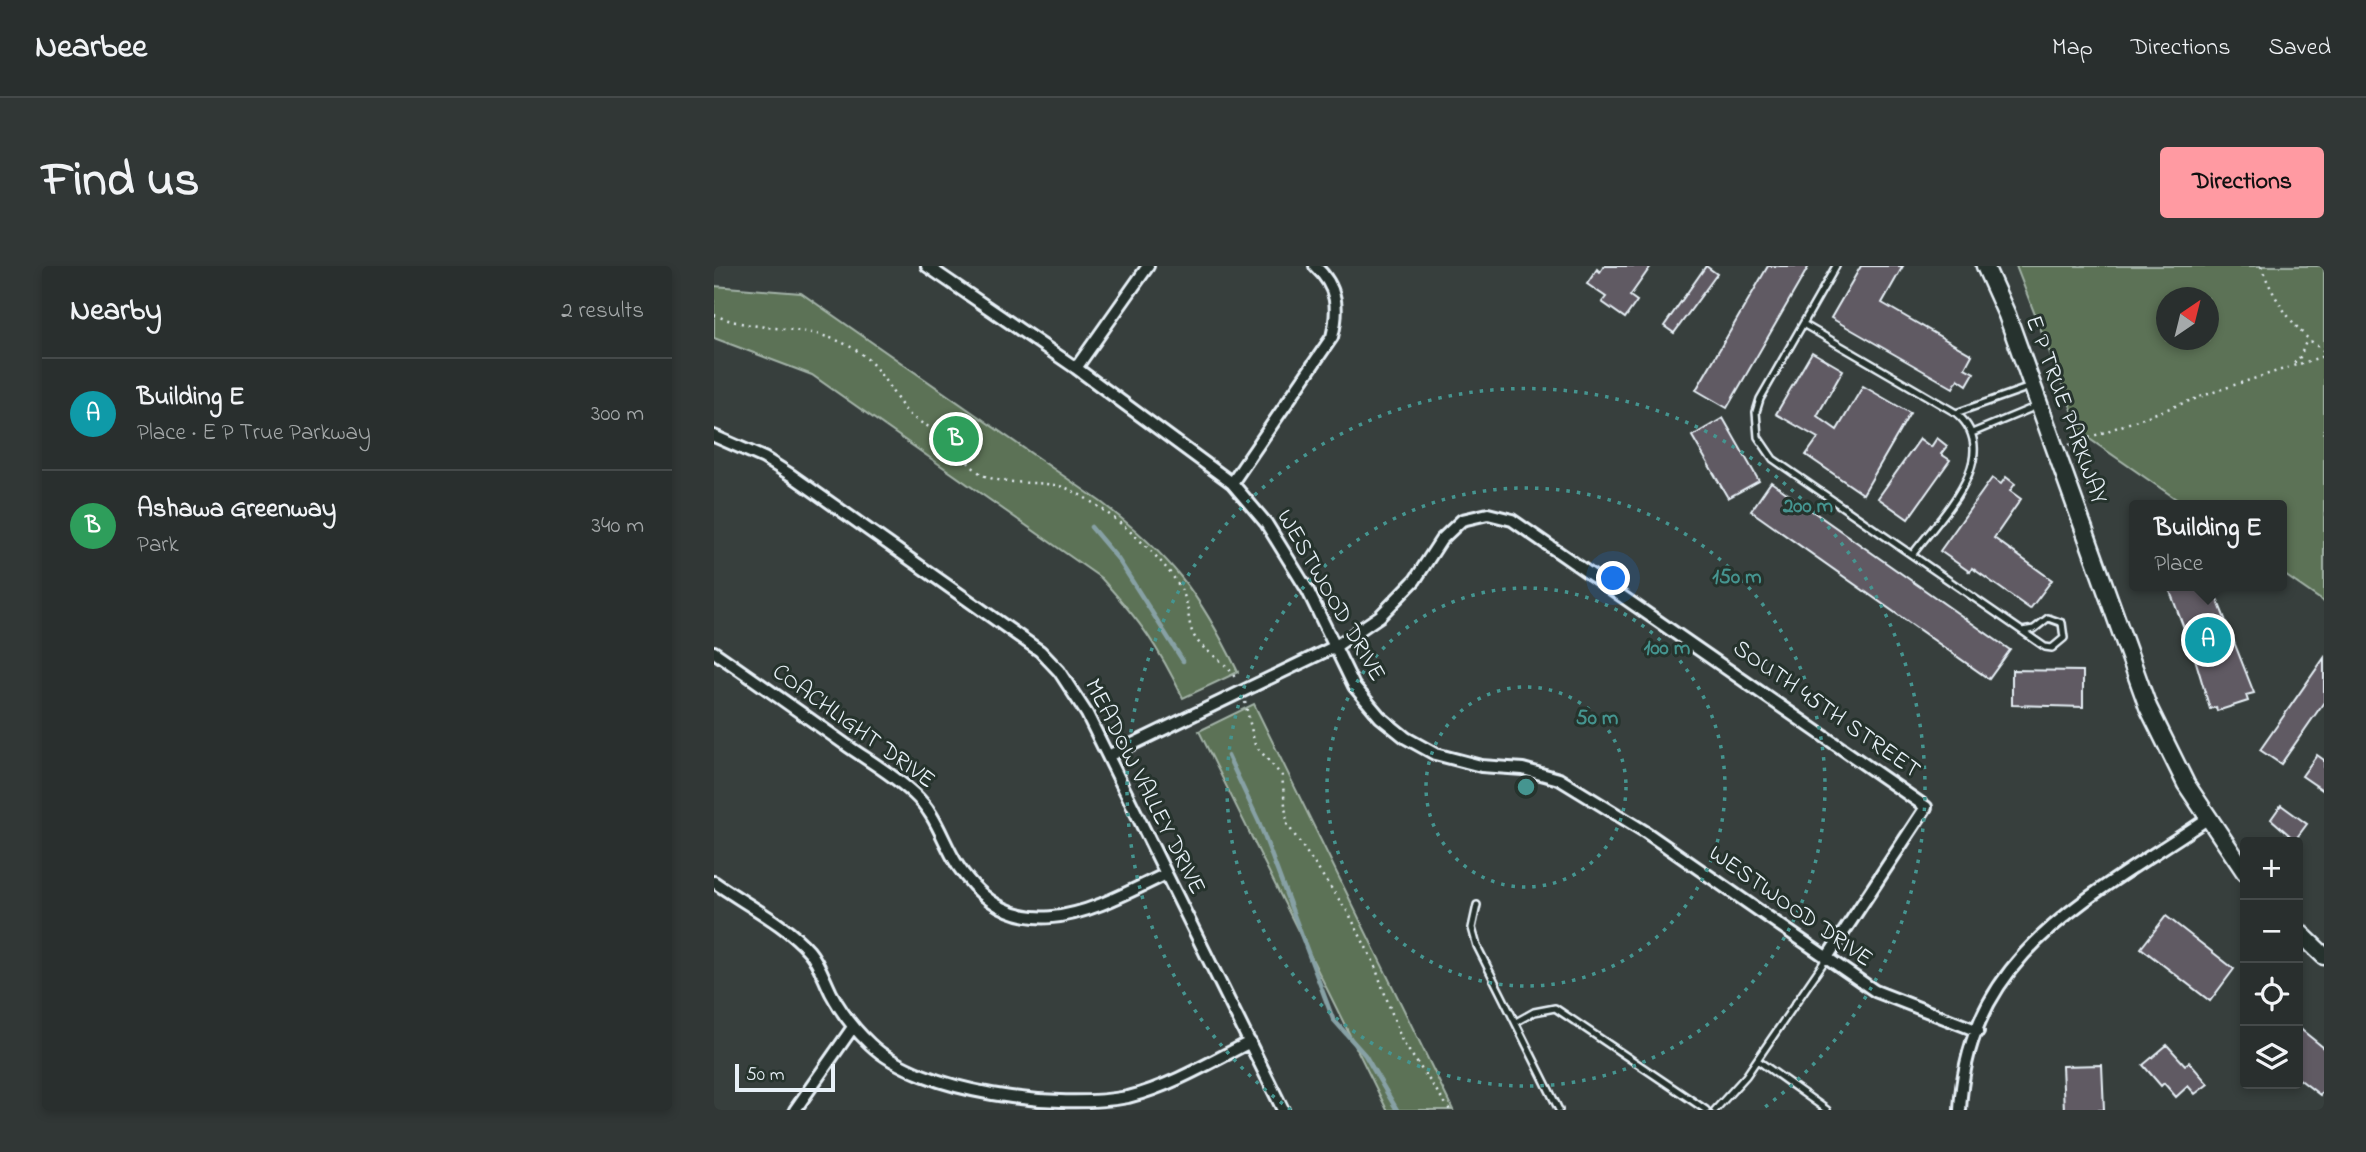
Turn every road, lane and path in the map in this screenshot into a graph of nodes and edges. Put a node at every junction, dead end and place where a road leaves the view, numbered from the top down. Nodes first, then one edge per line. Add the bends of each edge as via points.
1 (927, 266) edge
2 (1148, 266) edge
3 (1315, 266) edge
4 (1836, 266) edge
5 (1985, 266) edge
6 (2261, 266) edge
7 (714, 315) edge
8 (1803, 324) junction
9 (2307, 338) junction
10 (2324, 351) edge
11 (2324, 356) edge
12 (2292, 364) junction
13 (1076, 368) junction
14 (2033, 386) junction
15 (2040, 405) junction
16 (1955, 412) junction
17 (1972, 433) junction
18 (714, 436) edge
19 (2055, 450) junction
20 (1231, 483) junction
21 (1912, 555) junction
22 (2022, 631) junction
23 (1336, 646) junction
24 (714, 652) edge
25 (1241, 692) junction
26 (1108, 756) junction
27 (2207, 819) junction
28 (2240, 865) edge
29 (1166, 874) junction
30 (716, 886) edge
31 (1477, 905) dead end
32 (2303, 936) edge
33 (2324, 956) edge
34 (1826, 959) junction
35 (1516, 1022) junction
36 (853, 1027) junction
37 (1978, 1031) junction
38 (1250, 1042) junction
39 (1757, 1060) junction
40 (795, 1110) edge
41 (1283, 1110) edge
42 (1450, 1110) edge
43 (1559, 1110) edge
44 (1706, 1110) edge
45 (1715, 1110) edge
46 (1828, 1110) edge
47 (1960, 1110) edge

1 - 13 street, WESTWOOD DRIVE
2 - 13 street
3 - 20 street via 1336,297 1338,314 1332,337
4 - 8 lane
5 - 14 main road, E P TRUE PARKWAY
6 - 9 path via 2279,301
7 - 25 path via 754,326 814,331 840,342 873,365 917,422 945,437 982,474 1062,487 1118,521 1181,591 1196,639 1228,667
8 - 16 lane
8 - 21 lane via 1760,399 1758,437 1773,458
9 - 10 path
9 - 12 path
11 - 12 path
12 - 19 path
13 - 20 street, WESTWOOD DRIVE
14 - 15 main road, E P TRUE PARKWAY
14 - 16 lane
15 - 17 lane
15 - 19 main road, E P TRUE PARKWAY
16 - 17 lane
17 - 21 lane via 1976,450 1970,474
18 - 26 street, MEADOW VALLEY DRIVE via 791,475 1040,651 1074,692
19 - 27 main road, E P TRUE PARKWAY via 2148,706
20 - 23 street, WESTWOOD DRIVE via 1266,523
21 - 22 lane
22 - 22 lane via 2052,648 2059,645 2065,630 2055,618 2048,618 2034,629
23 - 25 street, SOUTH 45TH STREET
23 - 34 street, WESTWOOD DRIVE via 1354,686 1380,717 1406,738 1435,754 1481,766 1523,768 1559,779 1634,824
23 - 34 street, SOUTH 45TH STREET via 1380,616 1462,520 1488,514 1512,520 1926,807
24 - 29 street, COACHLIGHT DRIVE via 913,792 939,825 966,878 995,902 1031,916 1070,916
25 - 26 street, SOUTH 45TH STREET
25 - 42 path via 1255,745 1282,776 1287,824 1345,907 1373,961 1405,1048
26 - 29 street, MEADOW VALLEY DRIVE
27 - 28 main road, E P TRUE PARKWAY
27 - 37 street via 2049,927 2013,966
29 - 38 street, MEADOW VALLEY DRIVE
30 - 36 street via 807,949
31 - 35 lane via 1472,928 1478,946
32 - 33 main road
34 - 37 street, WESTWOOD DRIVE via 1875,991
34 - 39 lane
35 - 43 lane
35 - 44 lane via 1555,1008
36 - 38 street via 888,1059 931,1081 962,1090 1075,1103 1148,1091
36 - 40 street
37 - 47 street via 1964,1076
38 - 41 street, MEADOW VALLEY DRIVE
39 - 45 lane
39 - 46 lane

